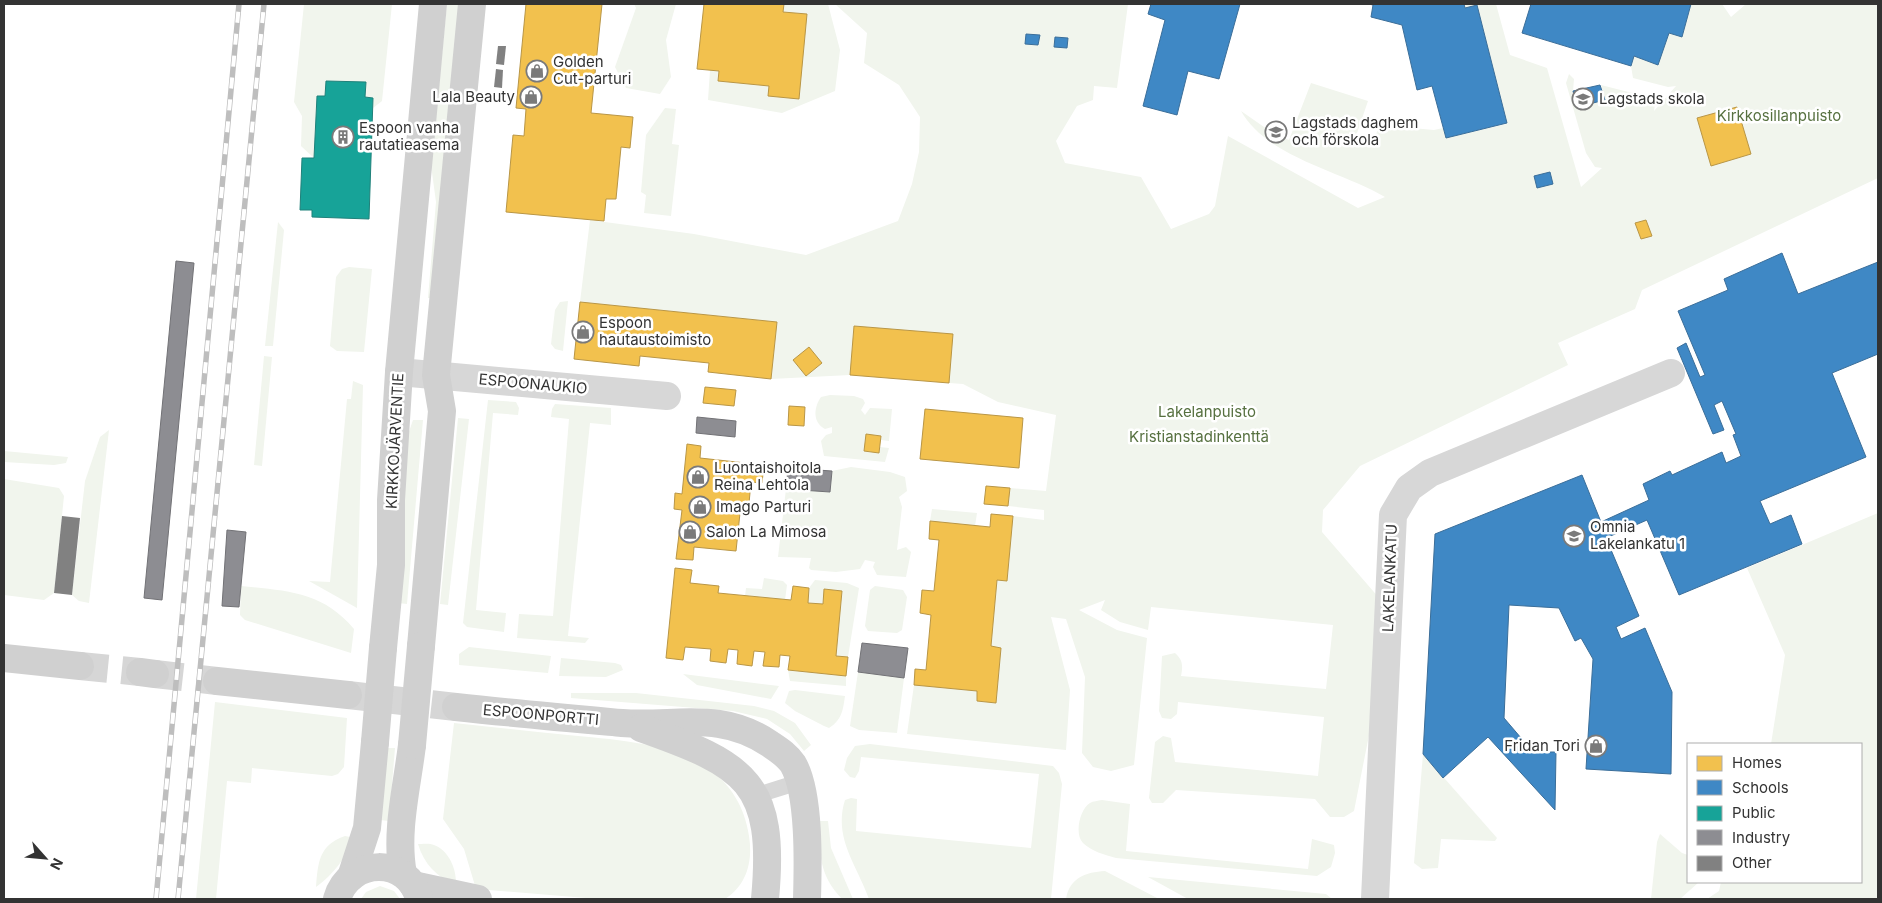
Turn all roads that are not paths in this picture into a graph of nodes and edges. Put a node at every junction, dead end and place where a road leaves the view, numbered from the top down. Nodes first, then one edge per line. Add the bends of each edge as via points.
1 (433, 4) edge
2 (472, 4) edge
3 (398, 372) junction
4 (1671, 373) dead end
5 (436, 375) junction
6 (667, 396) dead end
7 (4, 658) edge
8 (80, 666) tunnel mouth
9 (217, 681) tunnel mouth
10 (348, 695) tunnel mouth
11 (456, 707) tunnel mouth
12 (626, 723) junction
13 (799, 782) junction
14 (754, 796) junction
15 (411, 886) edge
16 (344, 888) edge
17 (478, 899) edge
18 (765, 899) edge
19 (807, 899) edge
20 (1374, 899) edge

1 - 3 main road, KIRKKOJÄRVENTIE
2 - 5 main road
3 - 5 street, ESPOONAUKIO
3 - 16 main road, KIRKKOJÄRVENTIE, bridge via 391,565 367,828
4 - 20 street, LAKELANKATU via 1430,473 1409,488 1393,515
5 - 6 street, ESPOONAUKIO
5 - 15 main road, bridge via 442,411 399,857
7 - 8 main road
9 - 10 main road
11 - 12 main road, ESPOONPORTTI
12 - 13 main road, ESPOONPORTTI via 697,721 738,728 783,753 793,765
12 - 14 main road, ESPOONPORTTI via 718,759 736,771
13 - 14 lane
13 - 19 main road, ESPOONPORTTI via 805,807
14 - 18 main road, ESPOONPORTTI via 763,814 767,837
15 - 16 main road via 388,868 372,867
15 - 17 main road

